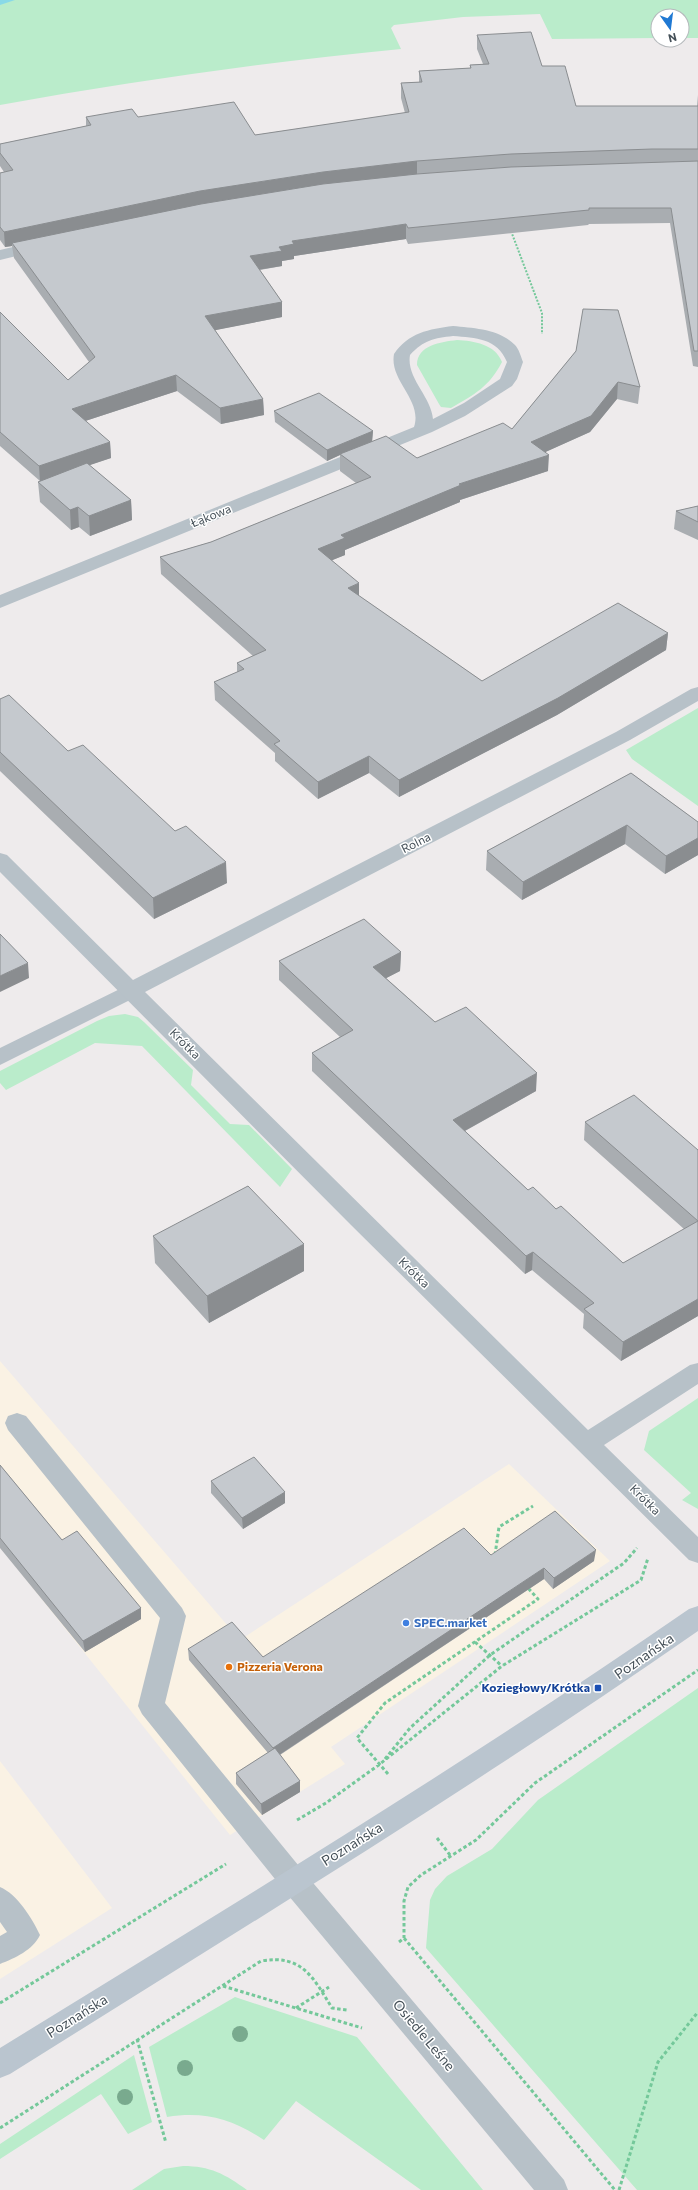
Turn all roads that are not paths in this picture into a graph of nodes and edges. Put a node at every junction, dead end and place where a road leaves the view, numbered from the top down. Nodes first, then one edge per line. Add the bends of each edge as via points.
1 (54, 243) edge
2 (0, 255) edge
3 (422, 430) junction
4 (0, 602) edge
5 (698, 693) edge
6 (0, 860) edge
7 (132, 990) junction
8 (0, 1057) edge
9 (698, 1372) edge
10 (17, 1423) dead end
11 (587, 1443) junction
12 (698, 1553) edge
13 (698, 1617) edge
14 (294, 1880) junction
15 (0, 1900) edge
16 (0, 1951) edge
17 (0, 2064) edge
18 (553, 2190) edge

1 - 2 street
3 - 3 street, Łąkowa via 455,417 509,379 515,365 513,352 500,340 479,333 454,330 427,335 408,345 401,355 402,369 423,408 425,418
3 - 4 street, Łąkowa
5 - 7 street, Rolna via 623,736
6 - 7 street, Krótka
7 - 8 street
7 - 11 street, Krótka via 359,1219
9 - 11 street
10 - 14 street, Osiedle Leśne via 173,1616 151,1706
11 - 12 street, Krótka
13 - 14 street, Poznańska via 598,1688
14 - 17 street, Poznańska
14 - 18 street, Osiedle Leśne
15 - 16 street via 26,1935

